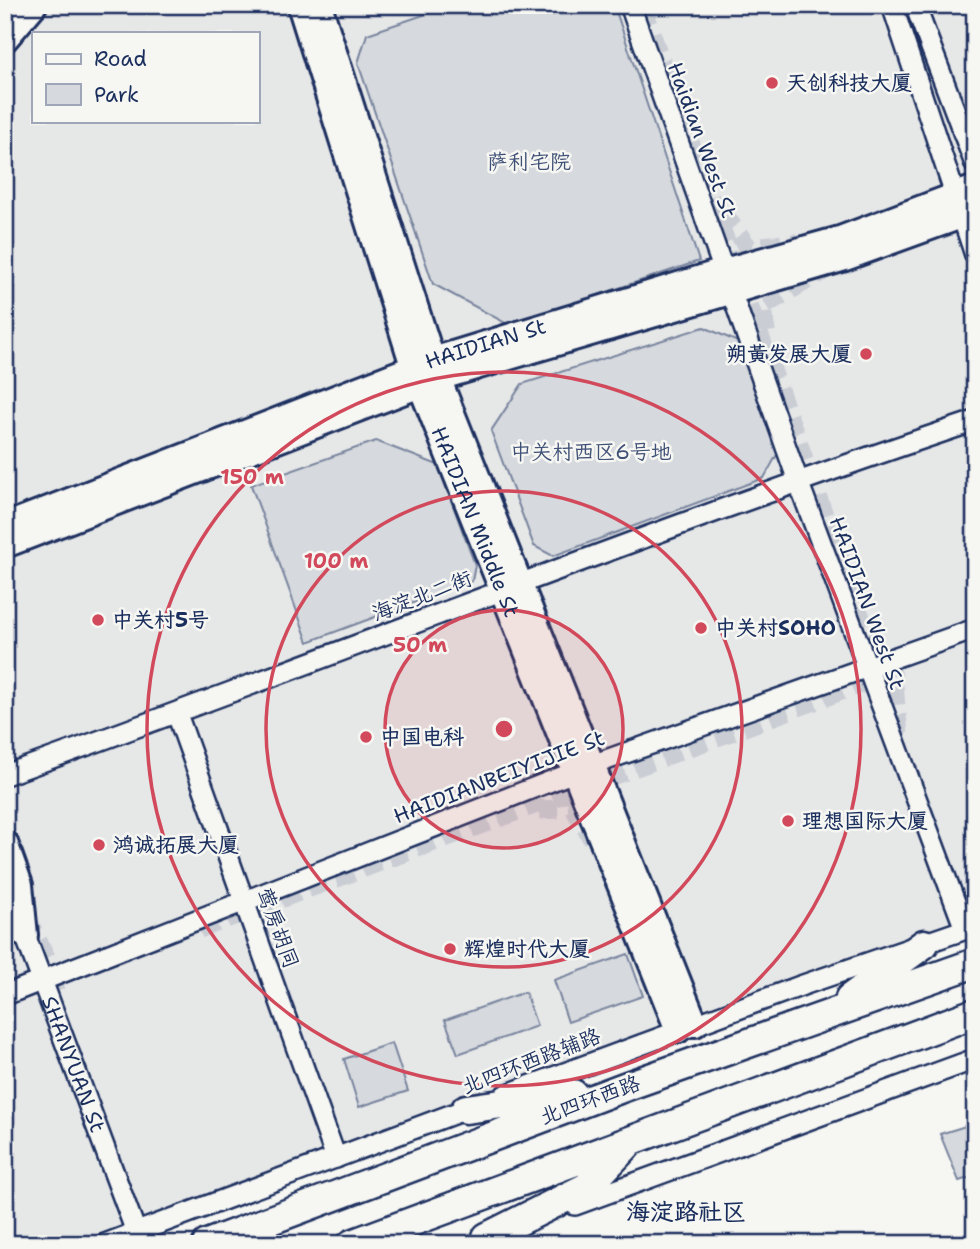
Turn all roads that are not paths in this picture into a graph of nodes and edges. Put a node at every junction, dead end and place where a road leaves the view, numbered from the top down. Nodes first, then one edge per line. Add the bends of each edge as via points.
1 (34, 5) edge
2 (300, 5) edge
3 (319, 5) edge
4 (629, 5) edge
5 (891, 5) edge
6 (915, 5) edge
7 (5, 39) edge
8 (975, 164) edge
9 (967, 202) edge
10 (975, 255) edge
11 (728, 281) junction
12 (426, 373) junction
13 (975, 421) edge
14 (798, 481) junction
15 (5, 526) edge
16 (5, 545) edge
17 (511, 586) junction
18 (975, 629) edge
19 (867, 667) junction
20 (177, 714) junction
21 (583, 768) junction
22 (5, 775) edge
23 (5, 843) edge
24 (5, 901) edge
25 (244, 901) junction
26 (970, 927) edge
27 (25, 935) junction
28 (924, 944) junction
29 (975, 963) edge
30 (43, 981) junction
31 (5, 995) edge
32 (975, 1013) edge
33 (826, 1016) junction
34 (687, 1027) junction
35 (975, 1028) edge
36 (901, 1039) junction
37 (975, 1059) edge
38 (628, 1086) junction
39 (466, 1109) junction
40 (629, 1142) junction
41 (336, 1158) junction
42 (136, 1232) junction
43 (478, 1240) edge
44 (105, 1244) edge
45 (207, 1244) edge
46 (352, 1244) edge

1 - 7 main road
2 - 12 main road, HAIDIAN Middle St
3 - 12 main road, HAIDIAN Middle St
4 - 11 street, Haidian West St
5 - 9 street
6 - 8 street
9 - 10 street
9 - 11 main road, HAIDIAN St via 845,258
11 - 12 main road, HAIDIAN St
11 - 14 street, HAIDIAN West St
12 - 15 main road, HAIDIAN St
12 - 16 main road, HAIDIAN St
12 - 17 main road, HAIDIAN Middle St
13 - 14 street, 海淀北二街
14 - 17 street, 海淀北二街
14 - 19 street, HAIDIAN West St
17 - 20 street, 海淀北二街
17 - 21 main road, HAIDIAN Middle St
18 - 19 street, HAIDIANBEIYIJIE St
19 - 21 street, HAIDIANBEIYIJIE St
19 - 26 street, HAIDIAN West St
20 - 22 street, 海淀北二街
20 - 25 street, 莺房胡同
21 - 25 street, HAIDIANBEIYIJIE St
21 - 34 main road, HAIDIAN Middle St
23 - 27 main road via 20,885
24 - 27 main road, SHANYUAN St
25 - 30 street, HAIDIANBEIYIJIE St
25 - 41 street, 莺房胡同
26 - 28 street, 北四环西路辅路
27 - 30 street, SHANYUAN St
28 - 33 highway
28 - 34 street, 北四环西路辅路
29 - 33 highway, 北四环西路
30 - 31 street, HAIDIANBEIYIJIE St
30 - 42 street, SHANYUAN St
32 - 36 highway
33 - 38 highway, 北四环西路
34 - 39 street, 北四环西路辅路
35 - 36 highway
36 - 40 highway
37 - 43 street
38 - 39 highway
38 - 45 highway, 北四环西路
39 - 41 street, 北四环西路辅路
40 - 43 highway via 587,1187
40 - 46 highway
41 - 42 street, 北四环西路辅路
42 - 44 street, 北四环西路辅路

